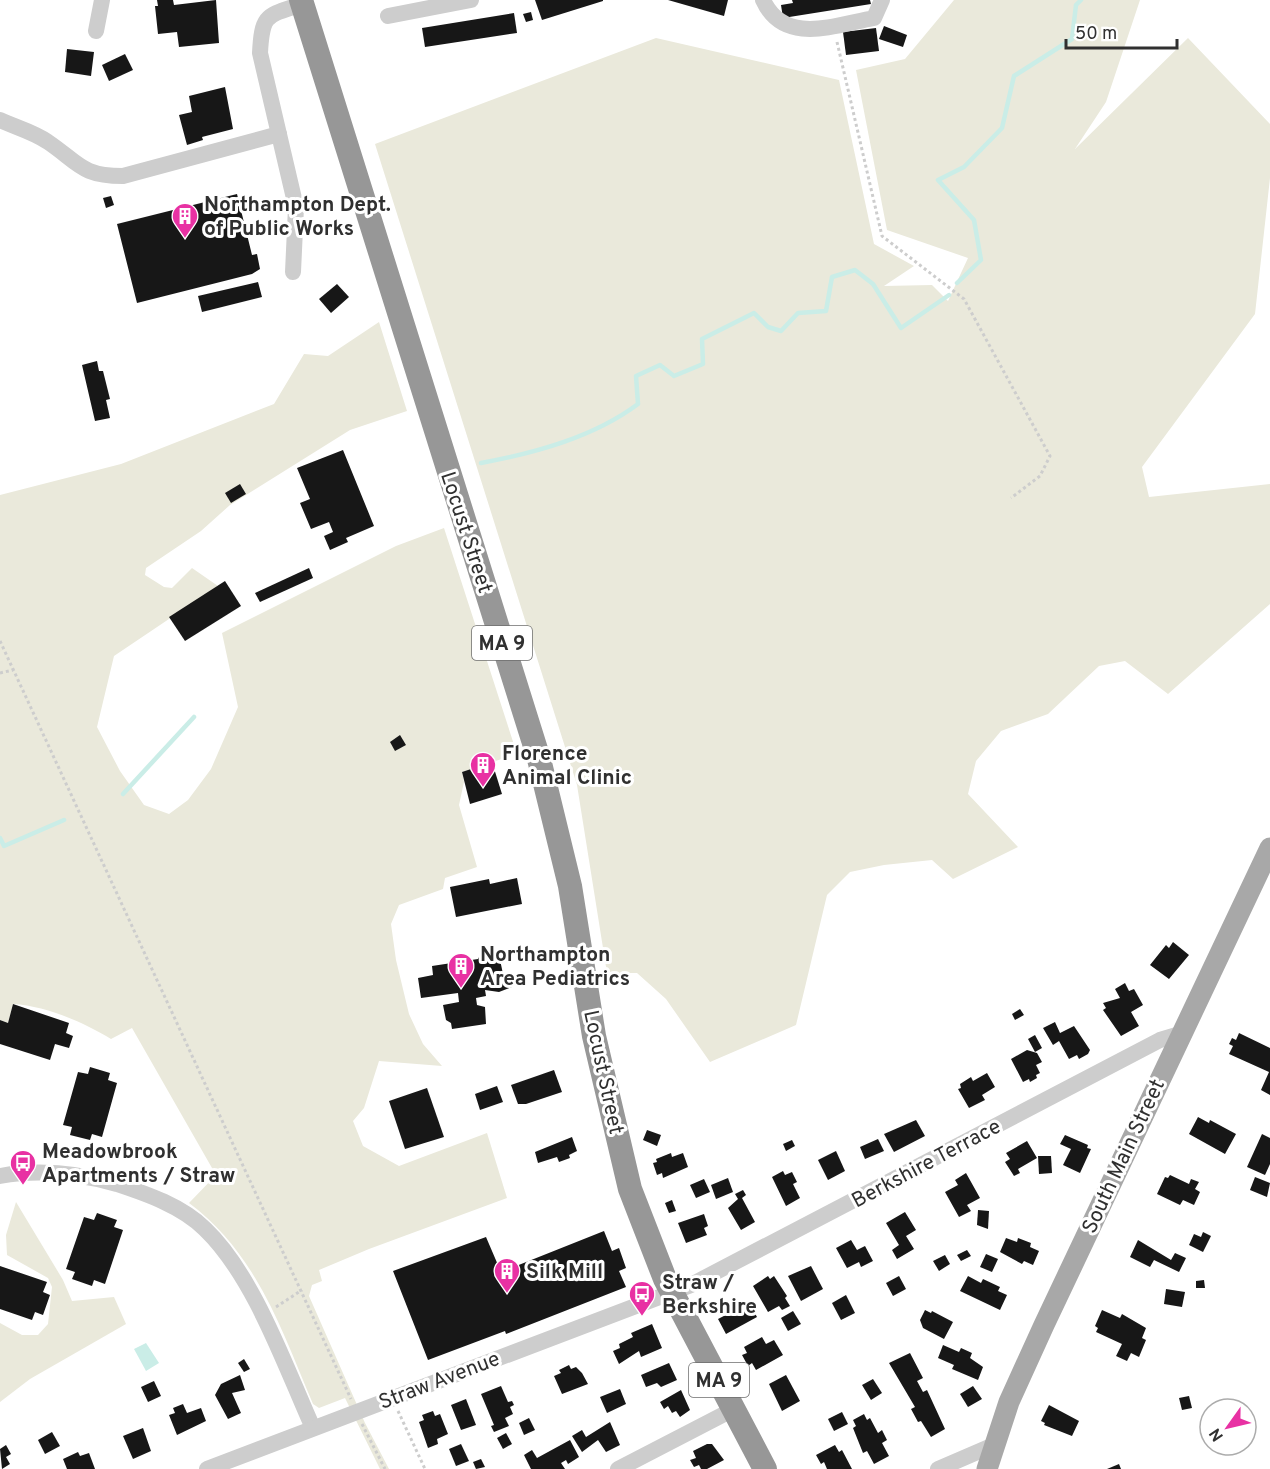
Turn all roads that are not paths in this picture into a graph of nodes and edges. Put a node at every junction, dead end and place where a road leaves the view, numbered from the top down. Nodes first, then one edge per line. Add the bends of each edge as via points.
1 (102, 0) edge
2 (471, 0) edge
3 (763, 0) edge
4 (882, 0) edge
5 (302, 2) edge
6 (388, 16) dead end
7 (96, 31) dead end
8 (0, 120) edge
9 (279, 134) junction
10 (293, 272) dead end
11 (1270, 848) edge
12 (1179, 1034) junction
13 (0, 1176) edge
14 (672, 1292) junction
15 (734, 1409) junction
16 (314, 1428) junction
17 (996, 1444) junction
18 (231, 1465) edge
19 (207, 1469) edge
20 (618, 1469) edge
21 (765, 1469) edge
22 (938, 1469) edge
23 (987, 1469) edge

1 - 7 street
2 - 6 street
3 - 4 street via 771,14 787,26 803,30 874,18
5 - 9 street via 269,16 261,27 260,53
5 - 14 highway, Locust Street / MA 9 via 536,750 568,876 594,1036 620,1150 639,1216
8 - 9 street via 46,141 99,176 123,176
9 - 10 street via 297,207
11 - 12 main road, South Main Street
12 - 14 street, Berkshire Terrace via 1160,1040
12 - 17 main road, South Main Street via 1009,1402
13 - 16 street via 57,1172 101,1179 142,1192 205,1228 251,1291
14 - 15 highway, Locust Street / MA 9
14 - 16 street, Straw Avenue
15 - 20 street
15 - 21 highway, Locust Street / MA 9
16 - 18 street, Straw Avenue
17 - 22 street
17 - 23 main road, South Main Street
18 - 19 street, Straw Avenue

